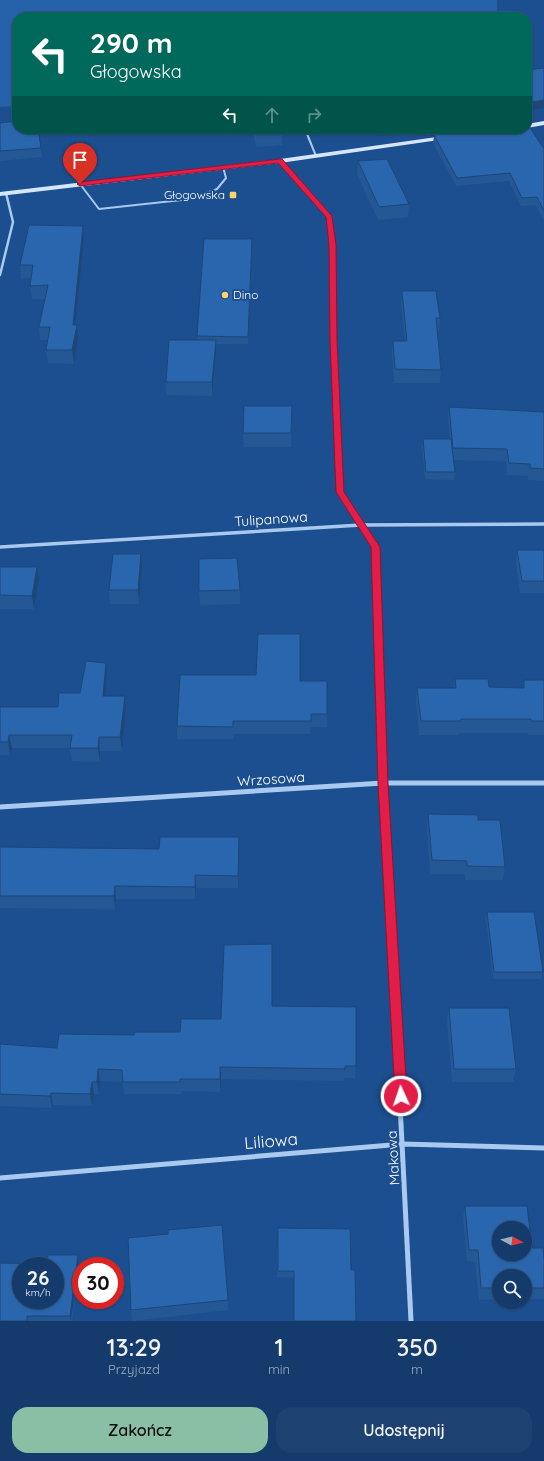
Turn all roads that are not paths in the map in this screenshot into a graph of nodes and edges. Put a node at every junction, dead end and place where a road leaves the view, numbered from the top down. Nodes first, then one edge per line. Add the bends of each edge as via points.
1 (544, 123) edge
2 (532, 125) edge
3 (307, 134) edge
4 (450, 137) edge
5 (316, 156) junction
6 (280, 160) junction
7 (222, 167) junction
8 (80, 184) junction
9 (3, 193) edge
10 (0, 275) edge
11 (544, 524) edge
12 (361, 525) junction
13 (0, 547) edge
14 (383, 783) junction
15 (544, 783) edge
16 (0, 807) edge
17 (404, 1144) junction
18 (544, 1148) edge
19 (0, 1178) edge
20 (411, 1321) edge

1 - 2 street
3 - 5 lane
4 - 5 street
5 - 6 street
6 - 7 street
6 - 12 street, Makowa via 329,216 333,245 333,340 340,492
7 - 8 street
7 - 8 lane via 226,178 217,189 191,199 99,209
8 - 9 street
9 - 10 street via 14,222
11 - 12 street, Tulipanowa
12 - 13 street, Tulipanowa
12 - 14 street, Makowa via 376,547
14 - 15 street, Wrzosowa
14 - 16 street, Wrzosowa
14 - 17 street, Makowa
17 - 18 street, Liliowa
17 - 19 street, Liliowa
17 - 20 street, Makowa

